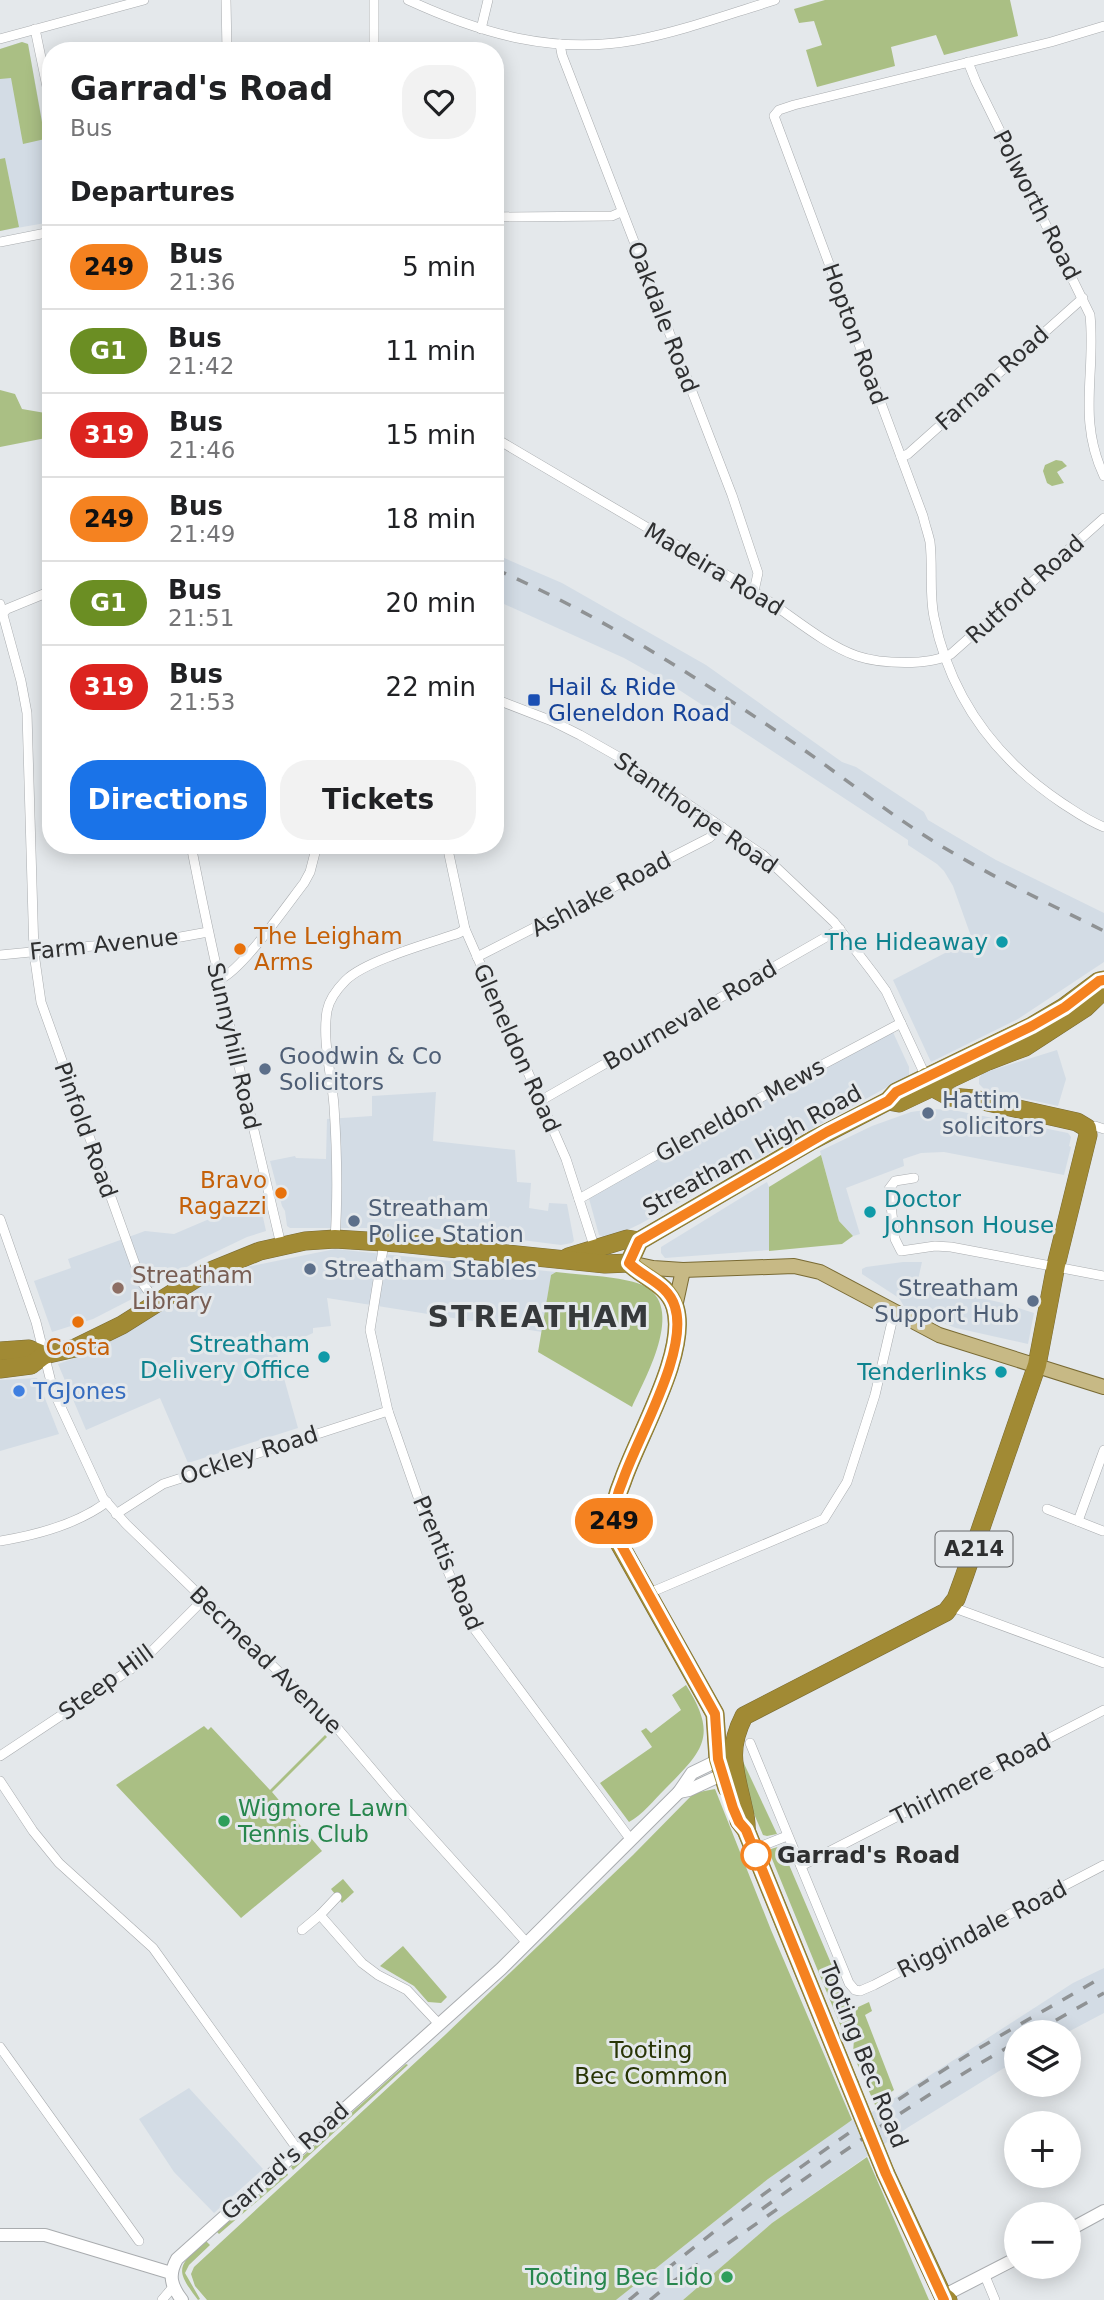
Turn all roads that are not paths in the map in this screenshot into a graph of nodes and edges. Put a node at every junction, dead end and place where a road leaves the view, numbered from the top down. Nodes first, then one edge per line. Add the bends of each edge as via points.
1 (142, 0) edge
2 (226, 0) edge
3 (374, 0) edge
4 (408, 0) edge
5 (488, 0) edge
6 (775, 0) edge
7 (1104, 26) edge
8 (35, 29) junction
9 (481, 29) junction
10 (0, 39) edge
11 (227, 42) edge
12 (374, 42) edge
13 (560, 44) junction
14 (968, 62) junction
15 (42, 63) edge
16 (621, 212) junction
17 (504, 217) edge
18 (42, 235) edge
19 (0, 243) edge
20 (1083, 298) junction
21 (504, 443) edge
22 (901, 457) junction
23 (1104, 476) edge
24 (1104, 518) edge
25 (754, 591) junction
26 (42, 595) edge
27 (2, 609) edge
28 (944, 658) junction
29 (504, 702) edge
30 (722, 827) junction
31 (1104, 827) edge
32 (193, 854) edge
33 (315, 854) edge
34 (449, 854) edge
35 (465, 929) junction
36 (840, 929) junction
37 (208, 932) junction
38 (34, 953) junction
39 (0, 955) edge
40 (477, 957) junction
41 (220, 979) junction
42 (1104, 980) edge
43 (1104, 990) edge
44 (901, 1023) junction
45 (971, 1069) junction
46 (930, 1082) junction
47 (974, 1099) junction
48 (540, 1101) junction
49 (1096, 1128) edge
50 (914, 1178) dead end
51 (579, 1199) junction
52 (0, 1219) edge
53 (335, 1240) junction
54 (639, 1241) junction
55 (384, 1243) junction
56 (281, 1245) junction
57 (595, 1249) junction
58 (565, 1259) junction
59 (629, 1263) junction
60 (1056, 1265) junction
61 (683, 1270) junction
62 (1104, 1276) edge
63 (156, 1302) junction
64 (675, 1307) junction
65 (894, 1313) junction
66 (0, 1351) edge
67 (44, 1355) junction
68 (1037, 1365) junction
69 (0, 1369) edge
70 (1104, 1387) edge
71 (388, 1411) junction
72 (1104, 1450) edge
73 (107, 1502) junction
74 (1047, 1509) dead end
75 (116, 1514) junction
76 (1078, 1521) junction
77 (1103, 1531) edge
78 (0, 1541) edge
79 (647, 1594) junction
80 (204, 1599) junction
81 (952, 1607) junction
82 (1104, 1663) edge
83 (1104, 1710) edge
84 (715, 1714) junction
85 (741, 1721) junction
86 (750, 1743) dead end
87 (1, 1756) edge
88 (726, 1763) junction
89 (0, 1781) edge
90 (787, 1836) junction
91 (631, 1840) junction
92 (754, 1849) junction
93 (1104, 1865) edge
94 (801, 1866) junction
95 (337, 1896) dead end
96 (320, 1915) junction
97 (302, 1930) dead end
98 (527, 1943) junction
99 (439, 2024) junction
100 (0, 2047) edge
101 (298, 2150) junction
102 (1104, 2211) edge
103 (1081, 2223) edge
104 (0, 2235) edge
105 (139, 2241) dead end
106 (1004, 2265) edge
107 (171, 2273) junction
108 (985, 2276) junction
109 (173, 2287) junction
110 (945, 2298) edge
111 (162, 2300) edge
112 (182, 2300) edge
113 (995, 2300) edge

1 - 8 street
2 - 11 street
3 - 12 street
4 - 9 street
5 - 9 street
6 - 13 street via 640,39
7 - 14 street, Hopton Road
8 - 10 street
8 - 15 street
9 - 13 street
13 - 16 street, Oakdale Road
14 - 20 street, Polworth Road
14 - 22 street, Hopton Road via 794,105 774,116
16 - 17 street via 612,216
16 - 25 street, Oakdale Road via 732,495 758,573
18 - 19 street
20 - 22 street, Farnan Road
20 - 23 street, Polworth Road via 1092,335 1089,429
21 - 25 street, Madeira Road
22 - 28 street, Hopton Road via 930,541 933,613
24 - 28 street, Rutford Road
25 - 28 street, Madeira Road via 857,656 899,662
26 - 27 street
27 - 38 street, Pinfold Road via 27,713
28 - 31 street, Hopton Road via 955,684 1008,760 1051,795
29 - 30 street, Stanthorpe Road via 552,721 617,756
30 - 36 street, Stanthorpe Road via 763,855
30 - 40 street, Ashlake Road via 709,838
32 - 37 street, Sunnyhill Road
33 - 41 street via 303,883 241,963
34 - 35 street, Gleneldon Road
35 - 40 street, Gleneldon Road
35 - 53 street via 363,968 342,985 328,1008 325,1027 336,1148
36 - 44 street, Stanthorpe Road via 886,991
36 - 48 street, Bournevale Road
37 - 38 street, Farm Avenue
37 - 41 street, Sunnyhill Road
38 - 39 street, Farm Avenue
38 - 63 street, Pinfold Road via 41,1002 141,1281
40 - 48 street, Gleneldon Road
41 - 56 street, Sunnyhill Road
42 - 46 highway, Streatham High Road via 1065,1007
43 - 45 highway, Streatham High Road via 1025,1047
44 - 46 street, Stanthorpe Road
44 - 51 street, Gleneldon Mews
45 - 46 highway, Streatham High Road
45 - 47 highway via 965,1079
46 - 47 highway, A214 via 950,1097
46 - 54 highway, Streatham High Road via 896,1092 888,1101
47 - 49 highway, A214
48 - 51 street, Gleneldon Road
49 - 60 highway, A214 via 1087,1135
50 - 60 street via 895,1181 888,1189 901,1251 951,1247
51 - 57 street, Gleneldon Road
52 - 67 street, Becmead Avenue
53 - 55 highway, Streatham High Road
53 - 56 highway, Streatham High Road
54 - 57 highway, Streatham High Road
54 - 59 highway, Streatham High Road
55 - 58 highway, Streatham High Road
55 - 71 street, Prentis Road via 370,1330
56 - 63 highway, Streatham High Road via 203,1274
57 - 58 highway, Streatham High Road
58 - 59 highway, Streatham High Road
59 - 61 main road
59 - 64 highway via 657,1282
60 - 62 street
60 - 68 highway, A214
61 - 64 main road
61 - 65 main road via 794,1266 830,1277
63 - 67 highway, Streatham High Road via 75,1348
64 - 79 highway via 676,1345 669,1372 630,1460 614,1521 620,1543
65 - 68 main road via 939,1335
65 - 79 street via 851,1469 824,1519
66 - 67 highway, Streatham High Road via 29,1349
67 - 69 highway via 31,1365
67 - 73 street, Becmead Avenue via 53,1390
68 - 70 main road
68 - 81 highway, A214
71 - 75 street, Ockley Road via 163,1483
71 - 91 street, Prentis Road via 425,1517 470,1623
72 - 76 street
73 - 75 street, Becmead Avenue
73 - 78 street via 55,1528
74 - 76 street
75 - 80 street, Becmead Avenue
76 - 77 street
79 - 84 highway
80 - 87 street, Steep Hill via 140,1663
80 - 98 street, Becmead Avenue via 338,1729
81 - 82 street
81 - 85 highway
83 - 94 street, Thirlmere Road
84 - 85 highway
84 - 88 highway, Tooting Bec Road
85 - 88 highway
86 - 90 street
88 - 91 main road, Garrad's Road via 692,1773
88 - 92 highway, Tooting Bec Road via 737,1816
89 - 101 street via 59,1863 153,1948
90 - 92 street
90 - 94 street
91 - 98 main road, Garrad's Road
92 - 110 highway, Tooting Bec Road, bridge via 886,2174
93 - 94 street, Riggindale Road via 860,1992 849,1983
95 - 96 street
96 - 97 street
96 - 99 street via 362,1963 407,1990
98 - 99 main road, Garrad's Road
99 - 101 main road, Garrad's Road
100 - 105 street
101 - 107 main road, Garrad's Road via 177,2259
102 - 103 main road
104 - 107 main road via 55,2237
106 - 108 main road
107 - 109 main road
108 - 110 main road
108 - 113 street
109 - 111 street
109 - 112 main road

